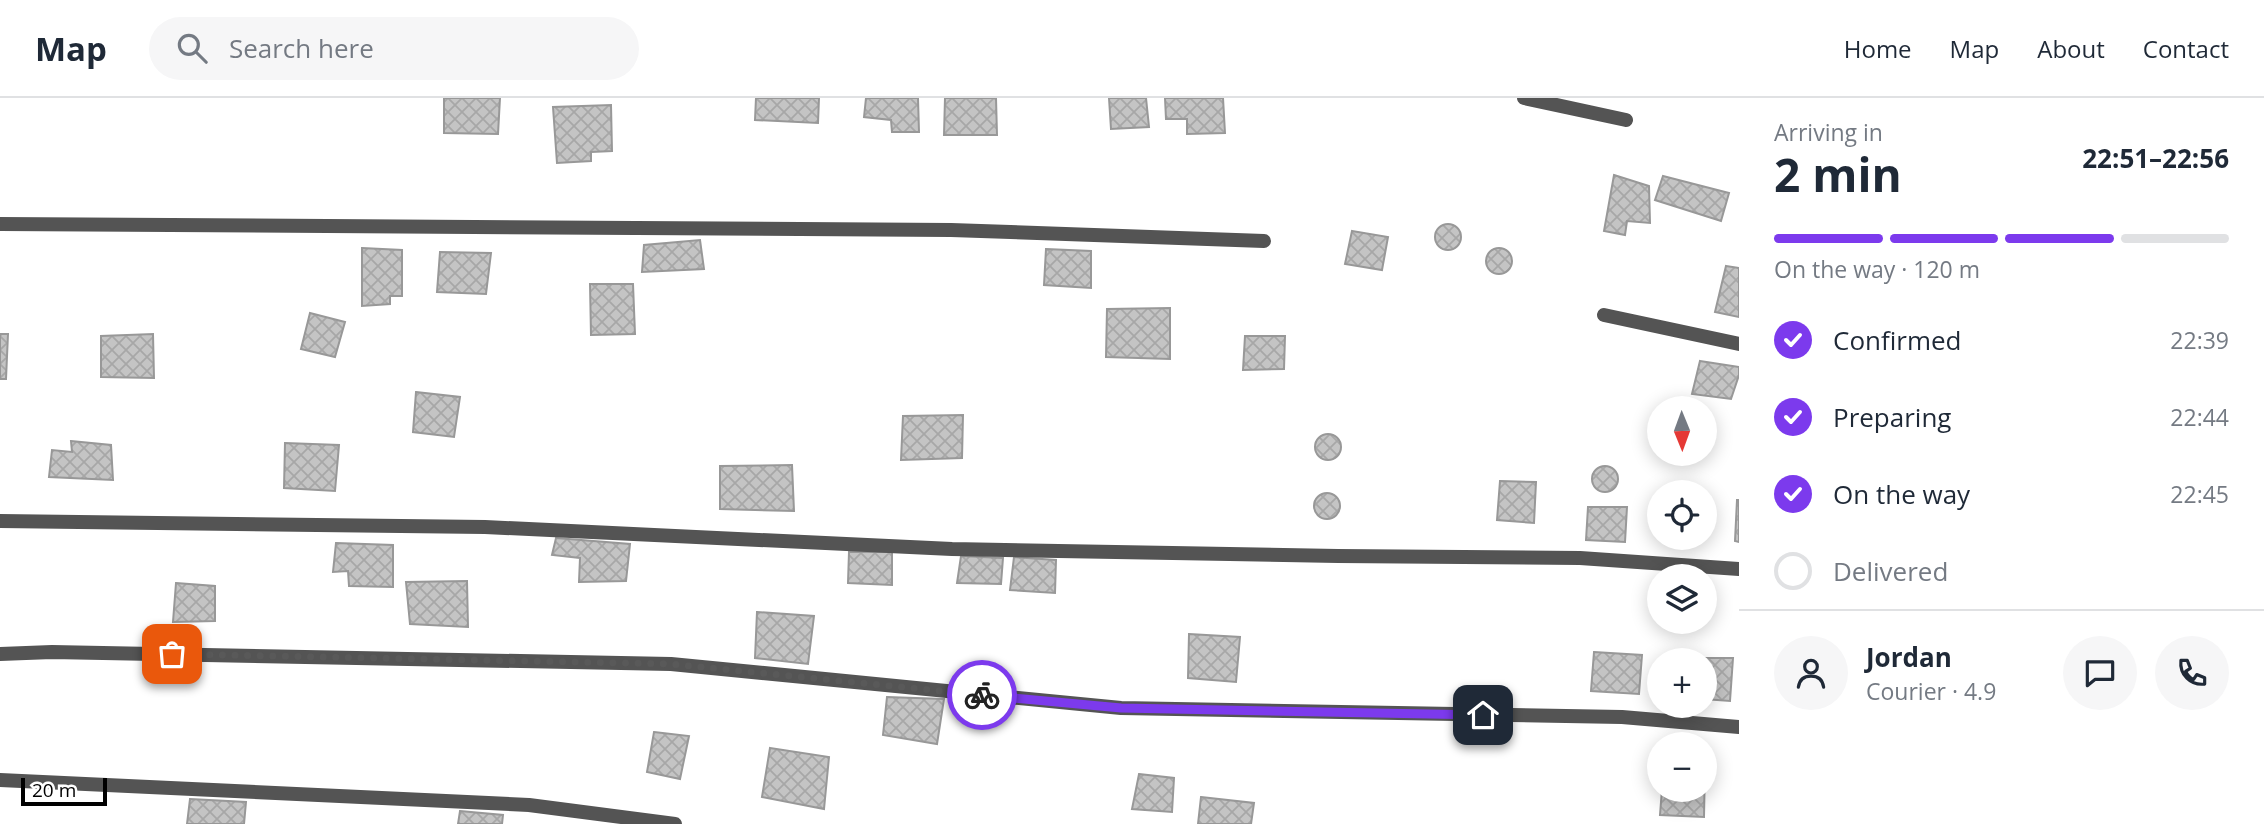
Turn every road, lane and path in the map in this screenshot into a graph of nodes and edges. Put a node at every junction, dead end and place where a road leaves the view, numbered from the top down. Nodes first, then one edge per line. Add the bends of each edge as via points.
1 (1524, 98) edge
2 (1626, 120) dead end
3 (0, 224) edge
4 (1264, 241) dead end
5 (1604, 315) dead end
6 (1739, 344) edge
7 (0, 521) edge
8 (1739, 569) edge
9 (0, 654) edge
10 (1739, 727) edge
11 (0, 780) edge
12 (675, 824) edge

1 - 2 street
3 - 4 street via 951,230
5 - 6 street
7 - 8 street via 485,527 952,550 1580,558
9 - 10 street via 671,664 1121,708 1622,717
11 - 12 street via 529,805

